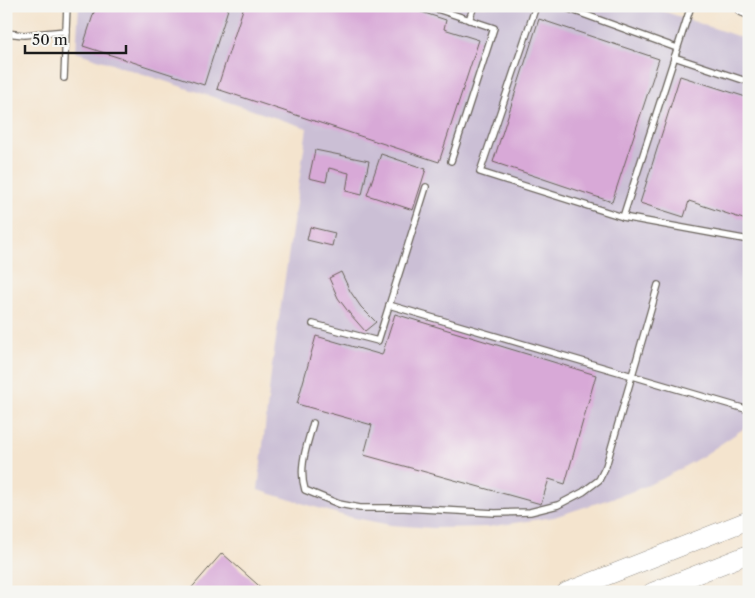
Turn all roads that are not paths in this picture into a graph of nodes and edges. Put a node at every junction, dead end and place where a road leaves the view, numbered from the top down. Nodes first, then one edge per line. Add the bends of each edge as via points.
1 (67, 6) edge
2 (428, 6) edge
3 (474, 6) edge
4 (536, 6) edge
5 (561, 6) edge
6 (691, 6) edge
7 (744, 6) edge
8 (749, 8) edge
9 (469, 20) junction
10 (66, 31) junction
11 (6, 33) edge
12 (677, 48) junction
13 (674, 57) junction
14 (64, 78) dead end
15 (749, 82) edge
16 (450, 161) dead end
17 (426, 187) dead end
18 (623, 217) junction
19 (749, 240) edge
20 (658, 285) dead end
21 (389, 305) junction
22 (313, 324) dead end
23 (632, 376) junction
24 (749, 410) edge
25 (313, 423) dead end
26 (749, 520) edge
27 (749, 554) edge
28 (566, 592) edge
29 (652, 592) edge

1 - 10 lane
2 - 9 lane
3 - 9 lane
4 - 18 lane via 480,172
5 - 12 lane
6 - 12 lane
7 - 8 highway
9 - 16 lane via 494,28
10 - 11 lane via 24,35
10 - 14 lane
12 - 13 lane
13 - 15 lane
13 - 18 lane
17 - 21 lane
18 - 19 lane
20 - 23 lane
21 - 22 lane via 378,341
21 - 23 lane
23 - 24 lane
23 - 25 lane via 599,480 558,505 530,512 360,508 305,490 301,467
26 - 28 main road
27 - 29 main road

